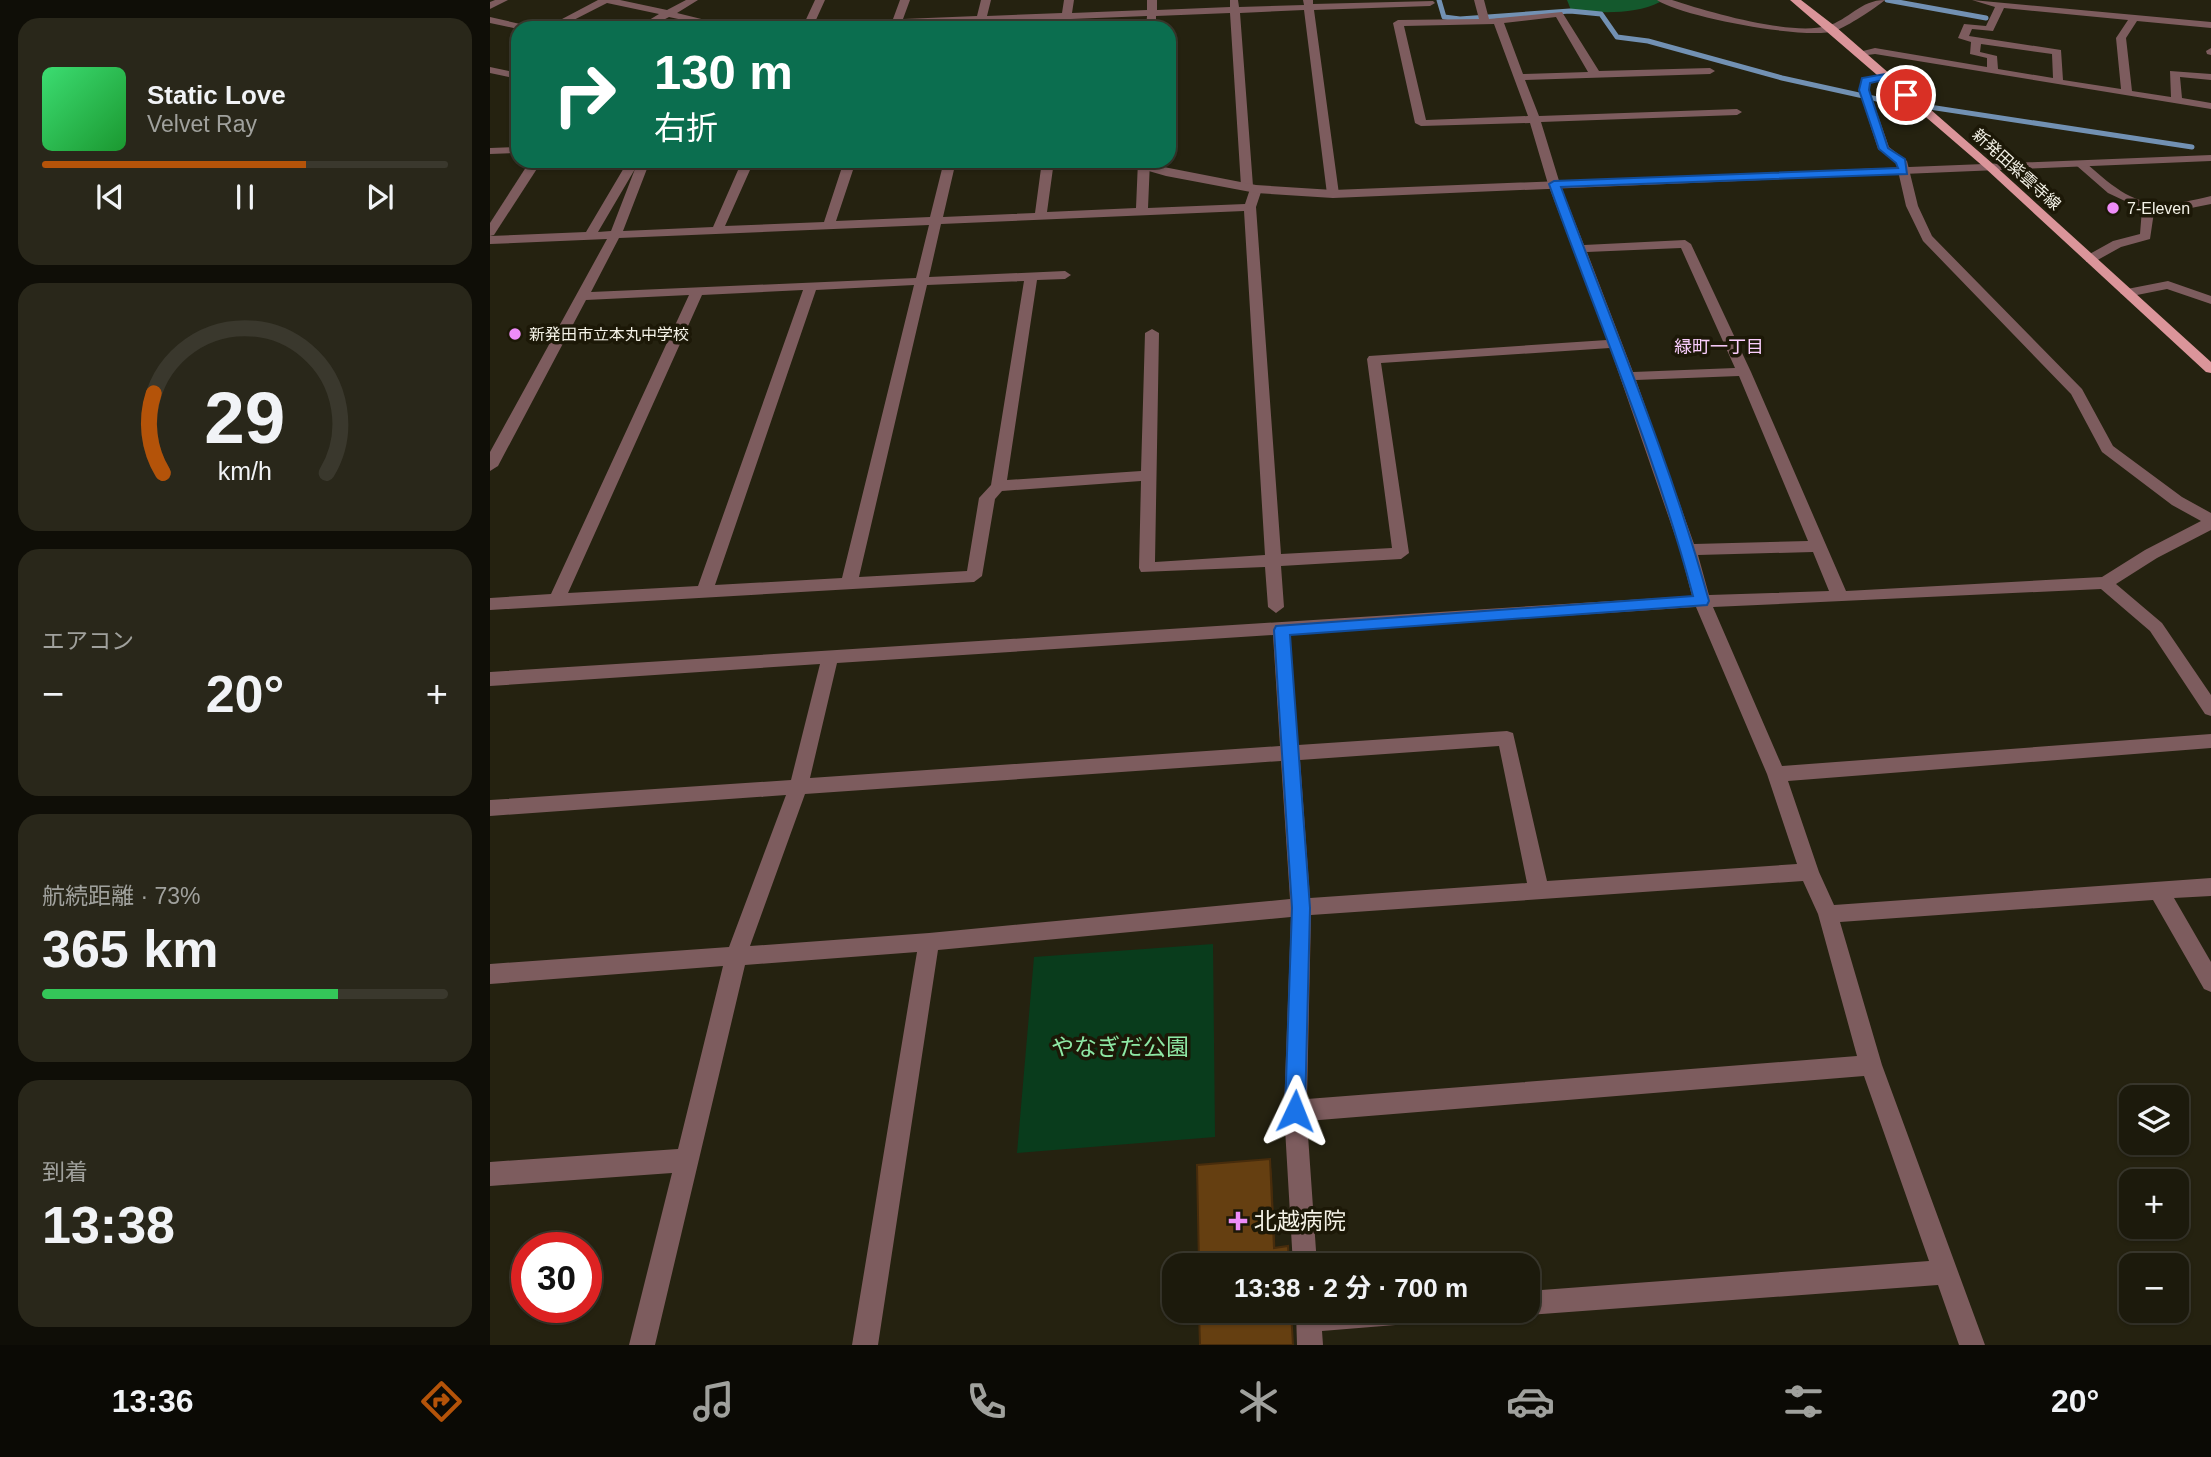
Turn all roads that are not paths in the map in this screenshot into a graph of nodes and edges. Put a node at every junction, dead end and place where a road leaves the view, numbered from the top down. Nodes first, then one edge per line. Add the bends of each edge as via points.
1 (503, 0) edge
2 (606, 0) edge
3 (693, 0) edge
4 (820, 0) edge
5 (905, 0) edge
6 (986, 0) edge
7 (1069, 0) edge
8 (1152, 0) edge
9 (1479, 0) edge
10 (1662, 0) edge
11 (1795, 0) edge
12 (1880, 0) edge
13 (1976, 0) edge
14 (1429, 1) edge
15 (1308, 4) edge
16 (1234, 5) edge
17 (2001, 5) junction
18 (490, 6) edge
19 (667, 13) junction
20 (1151, 13) junction
21 (1066, 15) junction
22 (2135, 18) junction
23 (490, 20) edge
24 (564, 21) edge
25 (653, 21) edge
26 (702, 21) edge
27 (811, 21) edge
28 (898, 21) edge
29 (981, 21) edge
30 (1002, 21) edge
31 (1066, 21) edge
32 (1151, 21) edge
33 (1492, 21) junction
34 (1435, 22) junction
35 (511, 25) edge
36 (2211, 25) edge
37 (1832, 29) junction
38 (1976, 40) junction
39 (1860, 53) junction
40 (490, 70) edge
41 (1710, 71) dead end
42 (1993, 72) junction
43 (511, 74) edge
44 (1595, 74) junction
45 (1518, 76) junction
46 (1885, 77) junction
47 (2211, 77) edge
48 (2058, 83) junction
49 (2127, 94) junction
50 (2177, 101) junction
51 (2207, 105) edge
52 (1737, 112) dead end
53 (2211, 115) edge
54 (1534, 118) junction
55 (511, 150) edge
56 (490, 151) edge
57 (2211, 158) edge
58 (2081, 164) junction
59 (1989, 166) junction
60 (531, 168) edge
61 (630, 168) edge
62 (641, 168) edge
63 (745, 168) edge
64 (848, 168) edge
65 (948, 168) edge
66 (1047, 168) edge
67 (1144, 168) edge
68 (1162, 168) edge
69 (1904, 171) junction
70 (1554, 184) junction
71 (1251, 188) junction
72 (1333, 194) junction
73 (2211, 200) edge
74 (1250, 207) junction
75 (2148, 209) junction
76 (1142, 212) junction
77 (1041, 215) junction
78 (937, 219) junction
79 (829, 224) junction
80 (718, 229) junction
81 (490, 232) edge
82 (616, 233) junction
83 (590, 235) junction
84 (490, 240) edge
85 (1579, 249) junction
86 (2090, 259) junction
87 (1065, 275) dead end
88 (1031, 276) junction
89 (921, 280) junction
90 (811, 285) junction
91 (698, 290) junction
92 (2127, 293) junction
93 (583, 296) junction
94 (2211, 300) edge
95 (1152, 333) dead end
96 (1613, 344) junction
97 (2211, 369) edge
98 (1744, 372) junction
99 (1628, 376) junction
100 (490, 466) edge
101 (1147, 476) junction
102 (998, 486) junction
103 (2211, 521) edge
104 (1816, 546) junction
105 (1688, 550) junction
106 (1271, 559) junction
107 (849, 583) junction
108 (2105, 583) junction
109 (704, 592) junction
110 (1840, 597) junction
111 (557, 600) junction
112 (1702, 601) junction
113 (490, 604) edge
114 (1276, 607) dead end
115 (1282, 630) junction
116 (830, 658) junction
117 (490, 679) edge
118 (2211, 709) edge
119 (2211, 741) edge
120 (1290, 752) junction
121 (1776, 774) junction
122 (799, 785) junction
123 (490, 808) edge
124 (1809, 872) junction
125 (2211, 887) edge
126 (1539, 890) junction
127 (2158, 890) junction
128 (1301, 908) junction
129 (1828, 914) junction
130 (929, 942) junction
131 (736, 957) junction
132 (490, 974) edge
133 (2211, 982) edge
134 (1871, 1065) junction
135 (1295, 1111) junction
136 (686, 1160) junction
137 (490, 1174) edge
138 (1304, 1253) edge
139 (1946, 1272) junction
140 (1540, 1302) edge
141 (1309, 1323) edge
142 (642, 1345) edge
143 (865, 1345) edge
144 (1310, 1345) edge
145 (1972, 1345) edge

1 - 18 street
2 - 19 street
2 - 24 street
3 - 19 street
4 - 27 street
5 - 28 street
6 - 29 street
7 - 21 street
8 - 20 street
9 - 33 street
10 - 37 street via 1796,32
11 - 37 main road, 新発田紫雲寺線
12 - 37 street
13 - 17 street
14 - 15 street
14 - 34 street
15 - 16 street
15 - 72 street
16 - 20 street
16 - 71 street
17 - 22 street
17 - 38 street via 1989,29 1968,26 1963,38
19 - 25 street
19 - 26 street
20 - 21 street
20 - 32 street
21 - 30 street
21 - 31 street
22 - 36 street
22 - 49 street via 2121,38
23 - 35 street
33 - 34 street
33 - 44 street via 1559,14
33 - 45 street
34 - 54 street via 1398,23 1421,123
37 - 39 main road, 新発田紫雲寺線
38 - 42 street via 1975,54 1992,56
38 - 48 street via 2057,52
39 - 42 street via 1875,51
39 - 46 main road, 新発田紫雲寺線
40 - 43 street
41 - 44 street
42 - 48 street
44 - 45 street
45 - 54 street
46 - 59 main road, 新発田紫雲寺線
46 - 69 street via 1866,80 1864,90 1884,149 1901,161
47 - 50 street via 2174,73
48 - 49 street
49 - 50 street
50 - 51 street
51 - 53 street
52 - 54 street
54 - 70 street
55 - 56 street
57 - 58 street
58 - 59 street
58 - 75 street via 2105,187
59 - 69 street
59 - 86 main road, 新発田紫雲寺線
60 - 81 street
61 - 83 street
62 - 82 street
63 - 80 street
64 - 79 street
65 - 78 street
66 - 77 street
67 - 76 street
68 - 71 street
69 - 70 street
69 - 103 street via 1912,206 1927,238 2077,392 2107,449
70 - 72 street
70 - 85 street
71 - 72 street
71 - 74 street
73 - 75 street via 2181,209
74 - 76 street
74 - 106 street
75 - 86 street via 2146,236 2117,244
76 - 77 street
77 - 78 street
78 - 79 street
78 - 89 street
79 - 80 street
80 - 82 street
82 - 83 street
82 - 93 street
83 - 84 street
85 - 96 street
85 - 98 street via 1685,244
86 - 92 main road, 新発田紫雲寺線
87 - 88 street
88 - 89 street
88 - 102 street
89 - 90 street
89 - 107 street
90 - 91 street
90 - 109 street
91 - 93 street
91 - 111 street
92 - 94 street via 2168,285
92 - 97 main road, 新発田紫雲寺線
93 - 100 street
95 - 101 street
96 - 99 street
96 - 106 street via 1374,359 1401,553
98 - 99 street
98 - 104 street
99 - 105 street
101 - 102 street
101 - 106 street via 1147,568
102 - 107 street via 987,498 974,576
103 - 108 street
104 - 105 street
104 - 110 street
105 - 112 street
106 - 114 street
107 - 109 street
108 - 110 street
108 - 118 street via 2156,628
109 - 111 street
110 - 112 street
111 - 113 street
112 - 115 street
112 - 121 street
115 - 116 street
115 - 120 street
116 - 117 street
116 - 122 street
119 - 121 street
120 - 122 street
120 - 126 street via 1507,738
120 - 128 street
121 - 124 street
122 - 123 street
122 - 131 street
124 - 126 street
124 - 129 street
125 - 127 street
126 - 128 street
127 - 129 street
127 - 133 street
128 - 130 street
128 - 135 street
129 - 134 street
130 - 131 street
130 - 143 street
131 - 132 street
131 - 136 street
134 - 135 street
134 - 139 street
135 - 138 street
136 - 137 street
136 - 142 street
139 - 140 street
139 - 145 street
141 - 144 street

